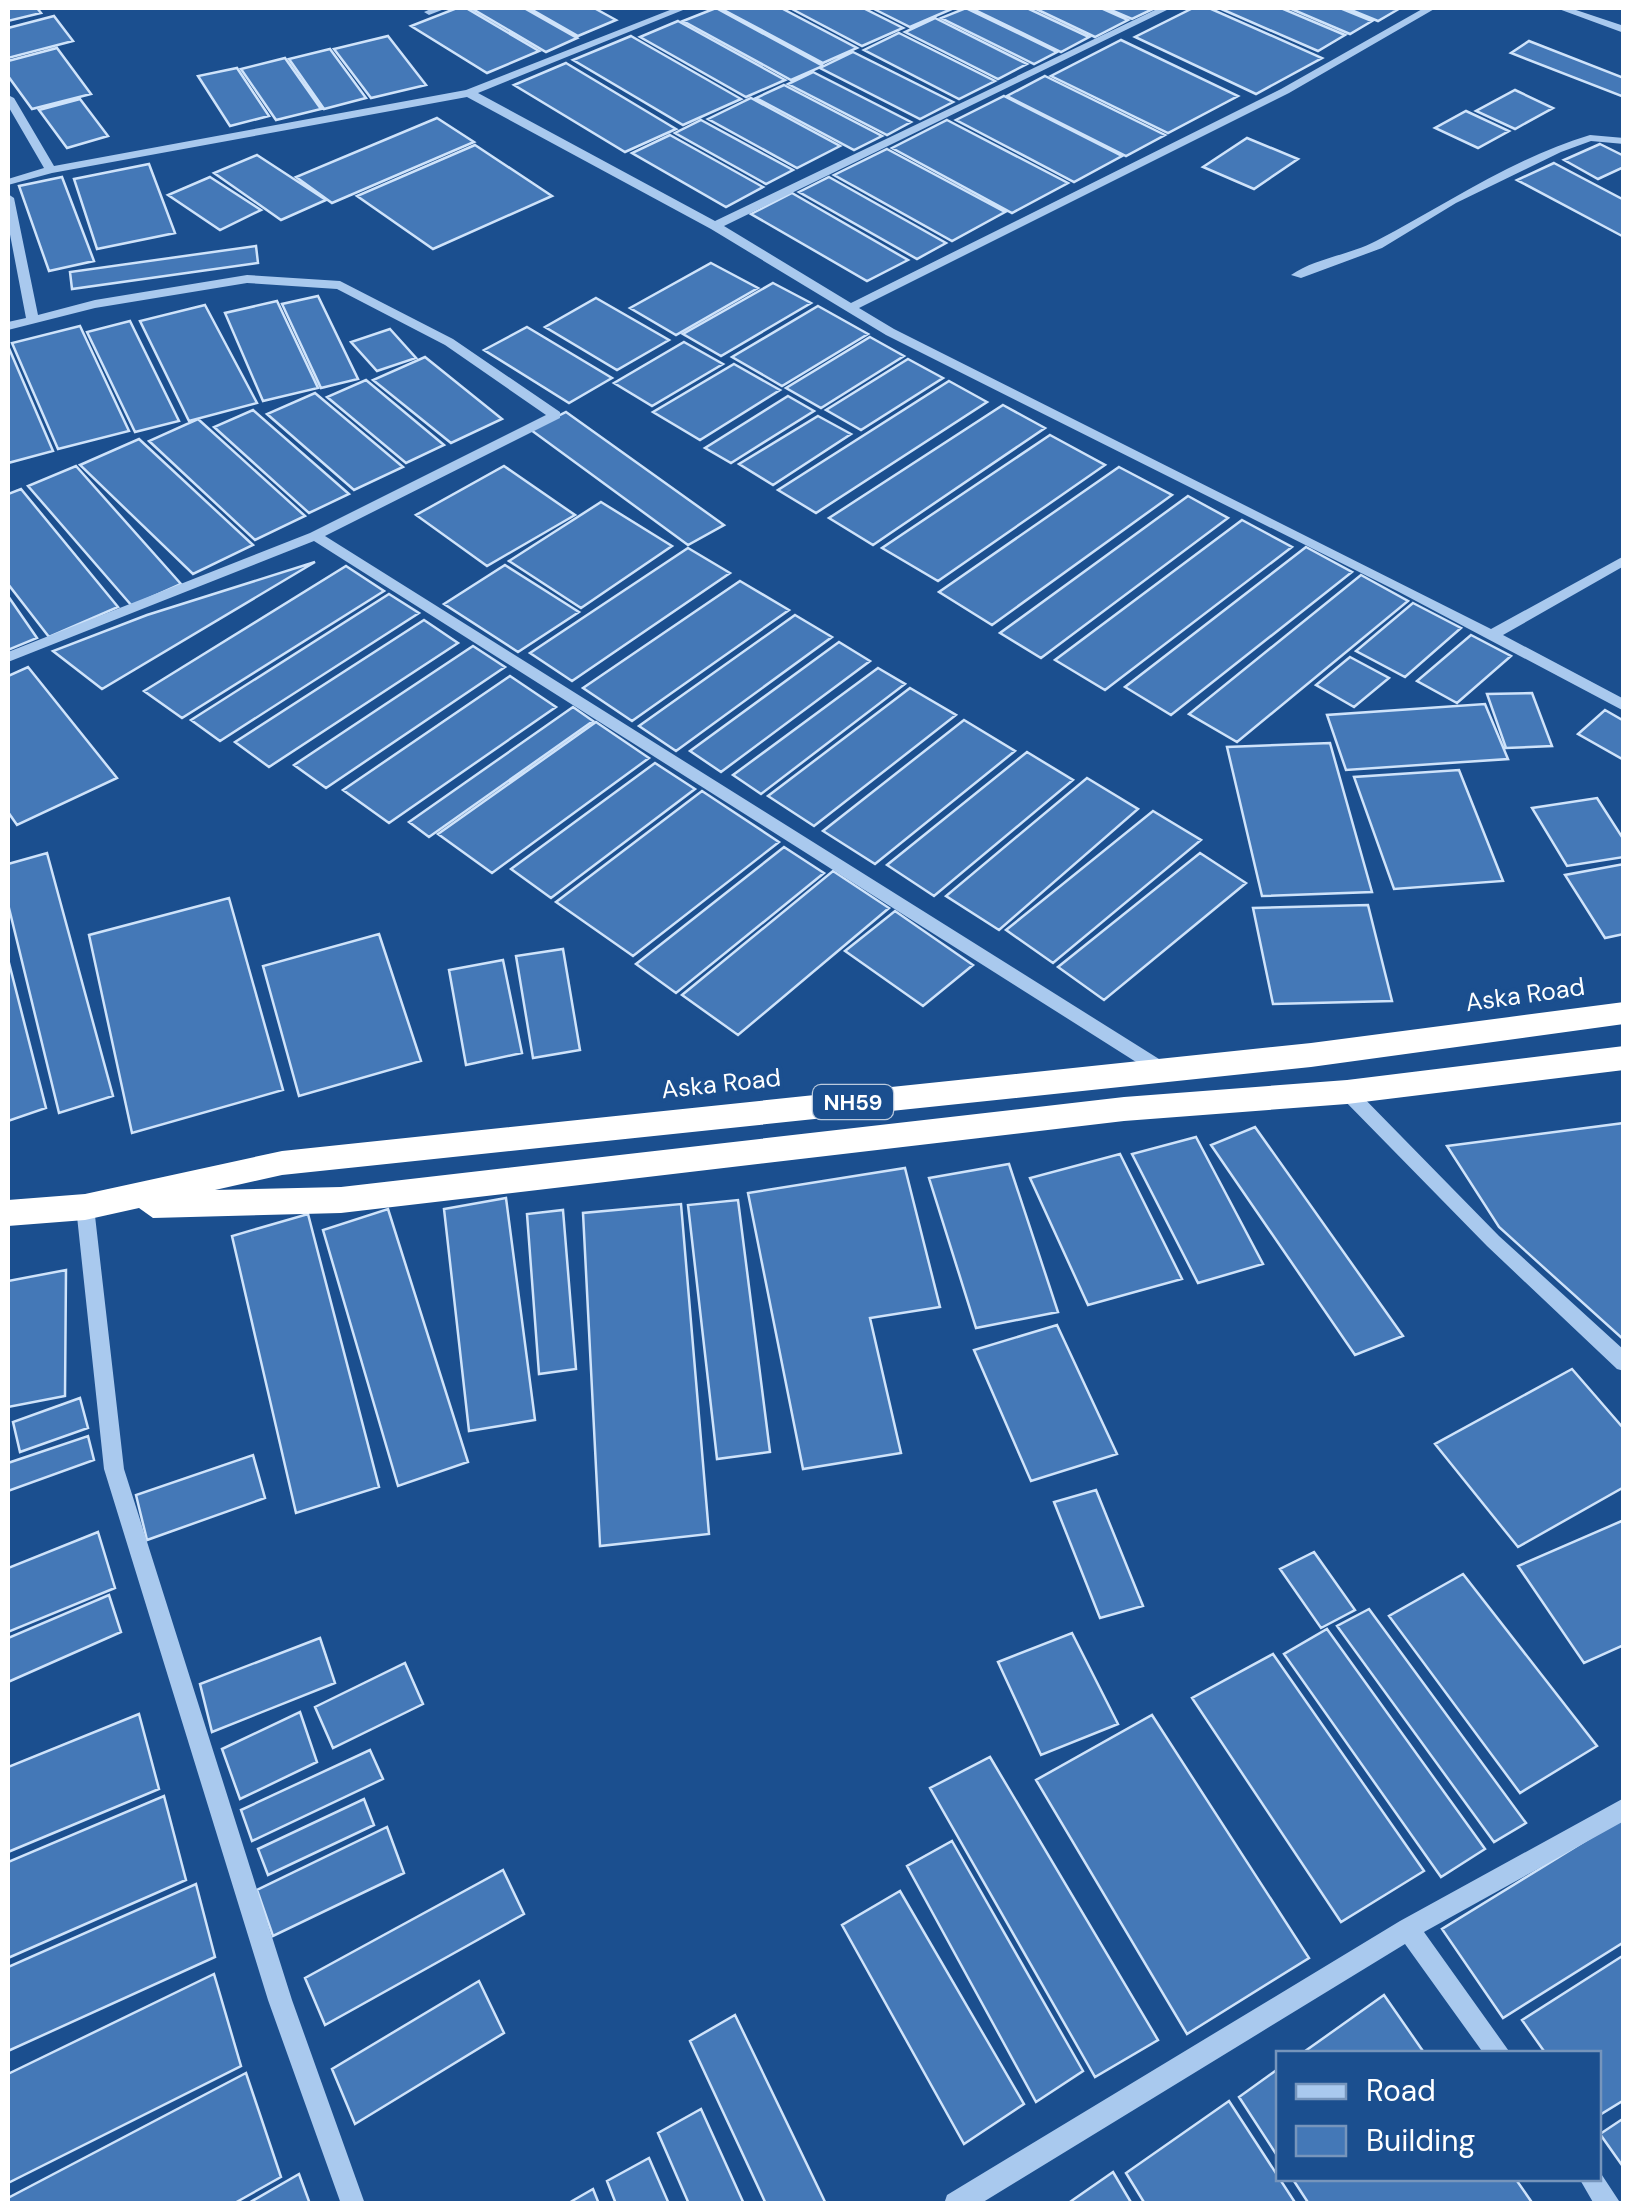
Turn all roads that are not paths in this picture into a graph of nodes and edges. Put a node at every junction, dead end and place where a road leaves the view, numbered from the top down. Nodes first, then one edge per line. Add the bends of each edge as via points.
1 (442, 8) edge
2 (682, 8) edge
3 (1166, 8) edge
4 (1431, 8) edge
5 (1561, 8) edge
6 (429, 12) dead end
7 (1624, 30) edge
8 (468, 93) junction
9 (8, 98) edge
10 (1624, 141) edge
11 (52, 170) junction
12 (8, 182) edge
13 (8, 198) edge
14 (715, 226) junction
15 (1296, 276) dead end
16 (852, 307) junction
17 (33, 319) junction
18 (8, 326) edge
19 (315, 536) junction
20 (1624, 560) edge
21 (1491, 636) junction
22 (8, 657) edge
23 (1624, 706) edge
24 (1624, 1013) edge
25 (1624, 1058) edge
26 (1161, 1069) junction
27 (1347, 1092) junction
28 (86, 1207) junction
29 (8, 1213) edge
30 (1624, 1362) edge
31 (1624, 1809) edge
32 (1408, 1929) junction
33 (1497, 2051) edge
34 (1592, 2181) edge
35 (353, 2204) edge
36 (956, 2204) edge
37 (1609, 2204) edge

1 - 6 street
2 - 8 street
3 - 14 street
4 - 16 street via 1286,90
5 - 7 street
8 - 11 street
8 - 14 street
9 - 11 street
10 - 15 street via 1590,138 1557,150 1378,245
11 - 12 street
13 - 17 street
14 - 16 street
16 - 21 street
17 - 18 street
17 - 19 street via 247,279 340,285 448,342 555,415
19 - 22 street
19 - 26 street
20 - 21 street
21 - 23 street
24 - 26 highway, Aska Road / NH59
25 - 27 highway, NH59
26 - 28 highway, Aska Road / NH59 via 282,1163
27 - 28 highway, NH59 via 1124,1109 341,1200
27 - 30 street
28 - 29 highway, Aska Road / NH59
28 - 35 street via 114,1470 280,2000
31 - 32 street
32 - 33 street
32 - 36 street
34 - 37 street

